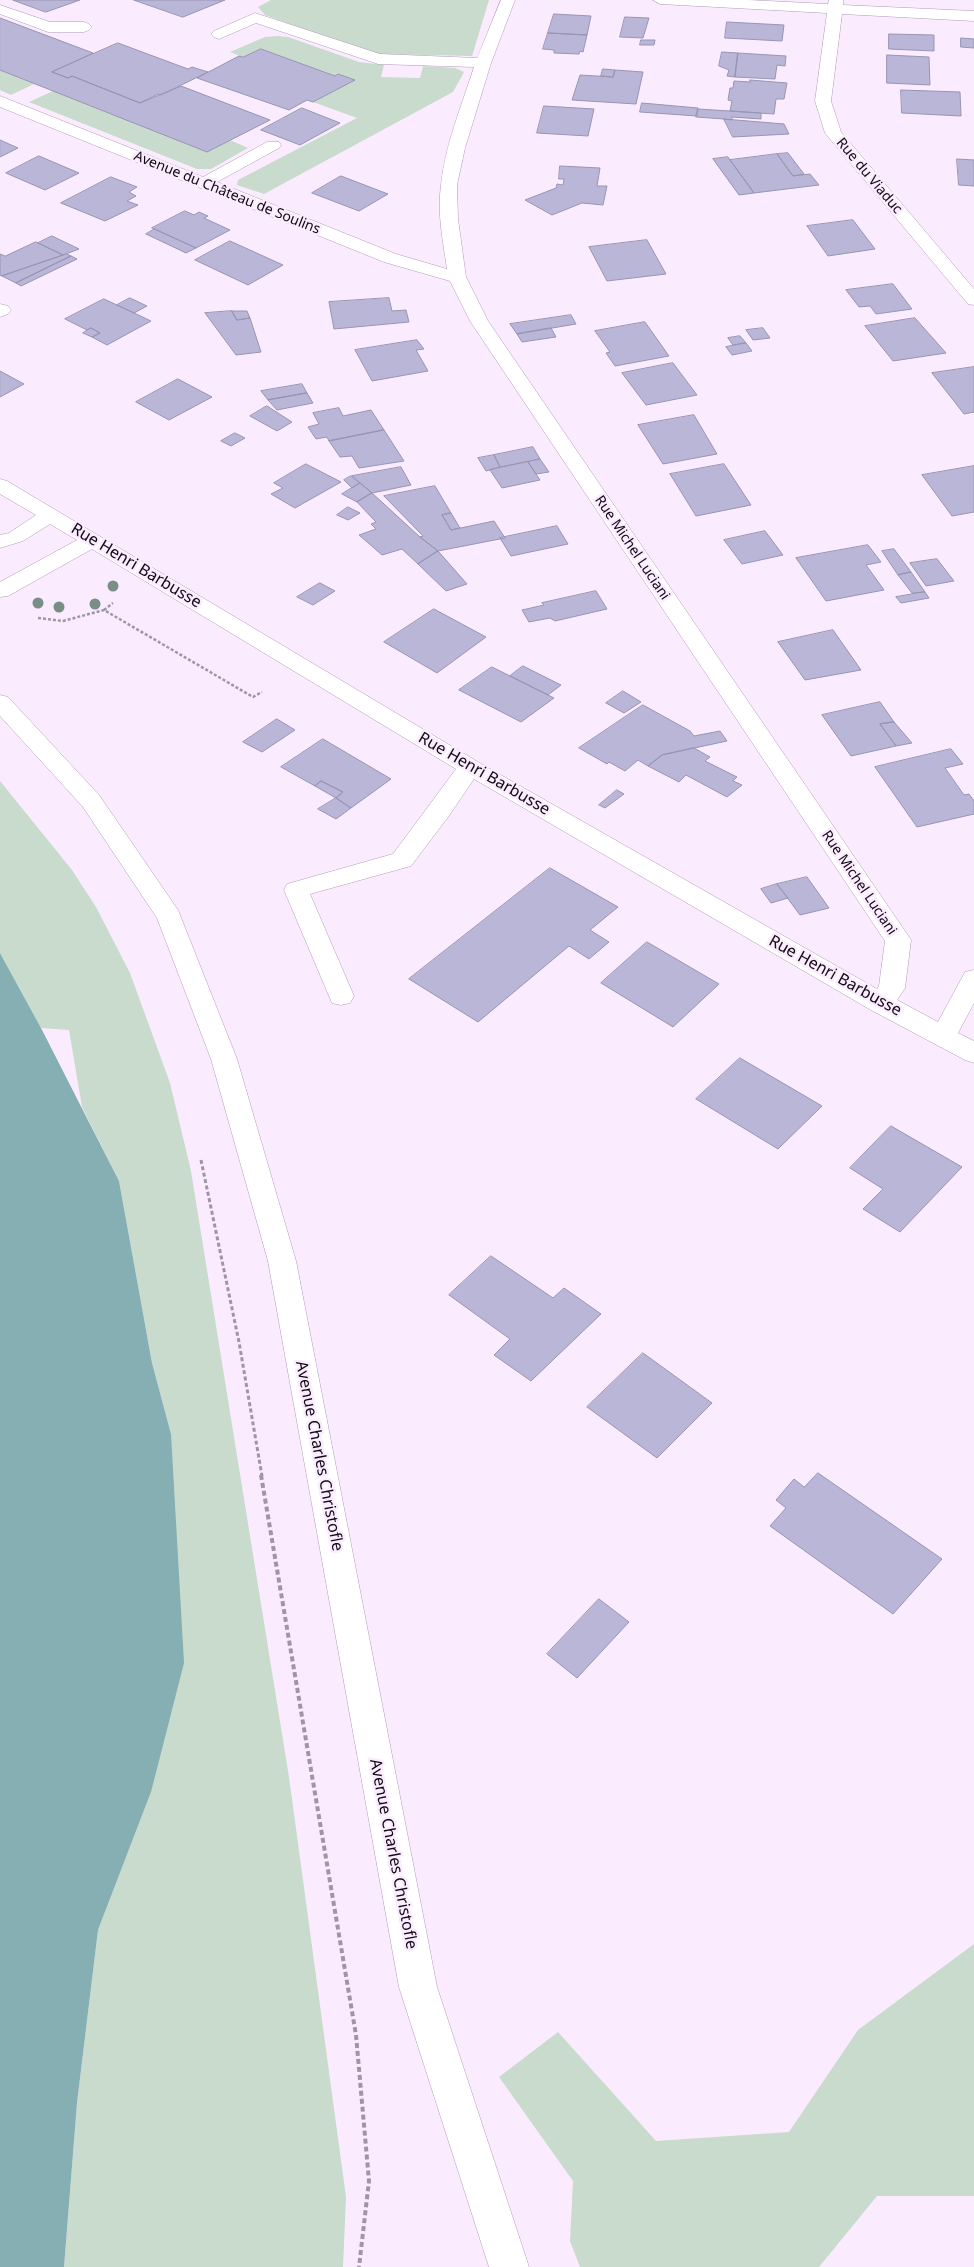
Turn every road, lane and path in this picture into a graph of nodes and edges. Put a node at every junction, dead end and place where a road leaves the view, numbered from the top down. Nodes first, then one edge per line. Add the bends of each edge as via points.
1 (508, 0) edge
2 (660, 0) edge
3 (835, 5) edge
4 (0, 9) edge
5 (974, 16) edge
6 (84, 27) dead end
7 (219, 34) dead end
8 (483, 63) junction
9 (0, 101) edge
10 (273, 145) dead end
11 (204, 183) junction
12 (457, 277) junction
13 (974, 300) edge
14 (0, 485) edge
15 (50, 514) junction
16 (92, 541) junction
17 (0, 542) edge
18 (0, 591) edge
19 (31, 614) dead end
20 (324, 680) junction
21 (0, 702) edge
22 (470, 767) junction
23 (974, 979) edge
24 (341, 996) dead end
25 (880, 1003) junction
26 (943, 1036) junction
27 (974, 1053) edge
28 (200, 1151) dead end
29 (359, 2267) edge
30 (509, 2267) edge

1 - 8 street, Rue Michel Luciani
2 - 3 street
3 - 5 street
3 - 13 street, Rue du Viaduc via 823,101 833,133
4 - 6 street via 48,27
7 - 8 street via 255,18 378,59
8 - 12 street, Rue Michel Luciani via 457,148 450,185 449,219
9 - 11 street, Avenue du Château de Soulins
10 - 11 street
11 - 12 street, Avenue du Château de Soulins via 390,258
12 - 25 street, Rue Michel Luciani via 479,321 898,940 892,988
14 - 15 street, Rue Henri Barbusse
15 - 16 street, Rue Henri Barbusse
15 - 17 street via 16,537
16 - 18 street
16 - 20 street, Rue Henri Barbusse via 153,574
19 - 20 path via 48,622 65,622 104,610 253,697 293,674 312,687
20 - 22 street, Rue Henri Barbusse
21 - 30 street, Avenue Charles Christofle via 91,801 169,916 224,1059 282,1261 418,1987
22 - 24 street via 402,860 296,890
22 - 25 street, Rue Henri Barbusse
23 - 26 street
25 - 26 street, Rue Henri Barbusse
26 - 27 street, Rue Henri Barbusse
28 - 29 path via 239,1342 356,2035 369,2181

